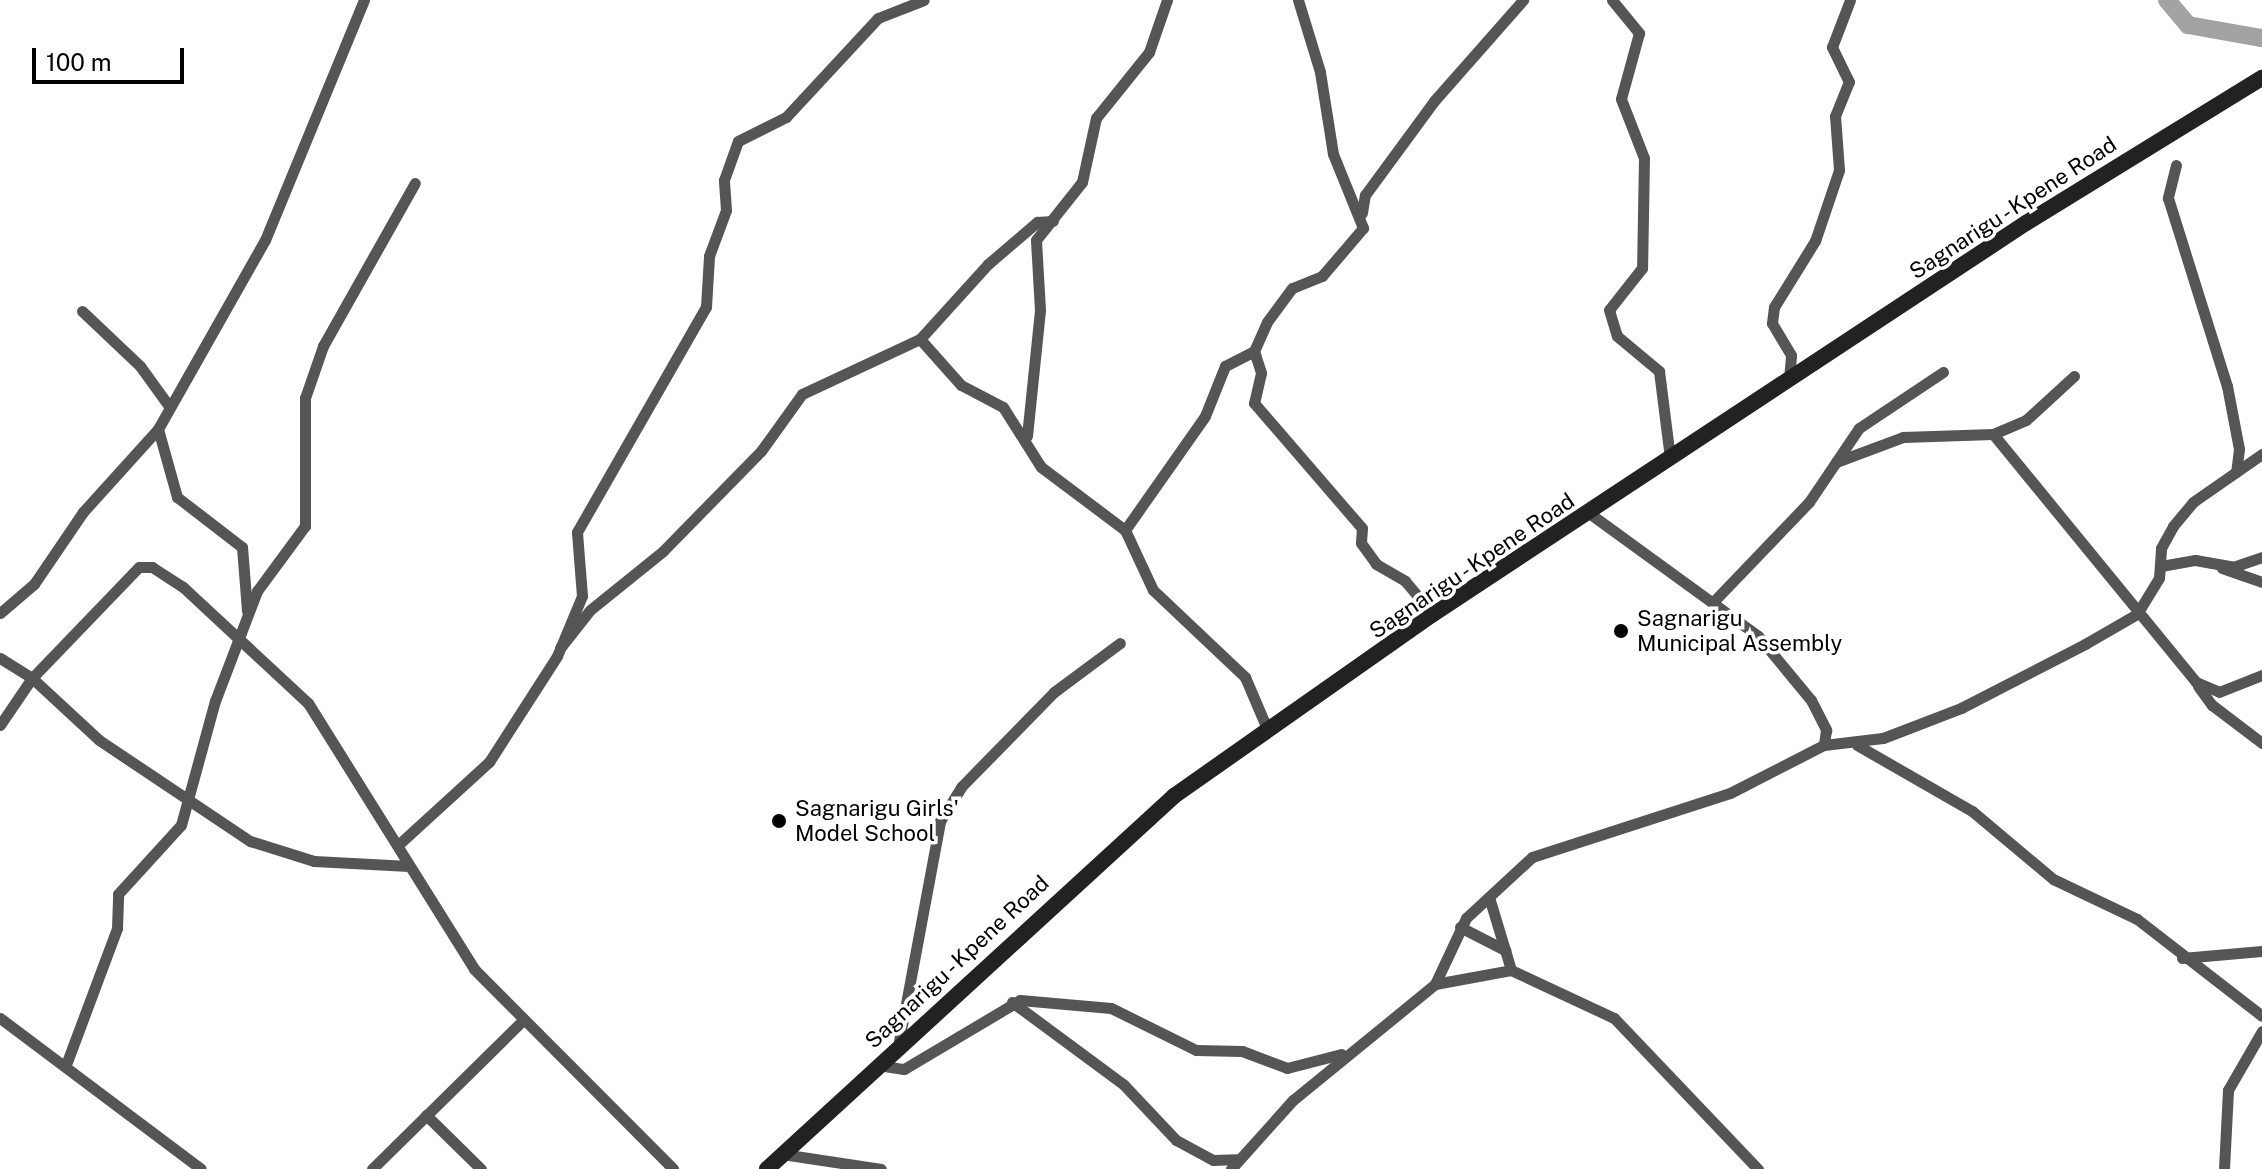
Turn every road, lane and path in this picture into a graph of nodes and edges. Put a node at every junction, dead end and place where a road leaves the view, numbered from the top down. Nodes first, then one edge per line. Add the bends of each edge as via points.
1 (364, 0) edge
2 (924, 0) edge
3 (1167, 0) edge
4 (1298, 0) edge
5 (1523, 0) edge
6 (1612, 0) edge
7 (1850, 0) edge
8 (2262, 78) edge
9 (2176, 165) dead end
10 (415, 183) dead end
11 (1361, 214) junction
12 (1053, 221) junction
13 (82, 311) dead end
14 (920, 339) junction
15 (1254, 351) junction
16 (1943, 372) dead end
17 (2074, 376) dead end
18 (1789, 379) junction
19 (169, 406) junction
20 (158, 429) junction
21 (1993, 434) junction
22 (1027, 436) junction
23 (2262, 454) edge
24 (1670, 458) junction
25 (1836, 462) junction
26 (2236, 472) junction
27 (1589, 513) junction
28 (1125, 530) junction
29 (2261, 559) edge
30 (2161, 566) junction
31 (2222, 568) junction
32 (2262, 582) edge
33 (1715, 600) junction
34 (0, 613) edge
35 (1433, 614) junction
36 (2137, 614) junction
37 (248, 615) junction
38 (241, 634) junction
39 (1120, 643) dead end
40 (559, 649) junction
41 (0, 658) edge
42 (2262, 675) edge
43 (32, 678) junction
44 (2196, 682) junction
45 (0, 725) edge
46 (1268, 731) junction
47 (2262, 743) edge
48 (1824, 745) junction
49 (1857, 745) junction
50 (188, 802) junction
51 (398, 845) junction
52 (409, 866) junction
53 (1489, 897) junction
54 (1460, 927) junction
55 (1505, 950) junction
56 (2262, 951) edge
57 (2182, 958) junction
58 (1511, 970) junction
59 (1435, 984) junction
60 (1012, 1002) junction
61 (2262, 1016) edge
62 (0, 1018) edge
63 (522, 1021) junction
64 (2262, 1031) edge
65 (899, 1041) junction
66 (1348, 1051) junction
67 (67, 1062) junction
68 (878, 1065) junction
69 (426, 1115) junction
70 (782, 1154) junction
71 (1240, 1158) junction
72 (201, 1169) edge
73 (372, 1169) edge
74 (481, 1169) edge
75 (673, 1169) edge
76 (767, 1169) edge
77 (881, 1169) edge
78 (1231, 1169) edge
79 (1758, 1169) edge
80 (2224, 1169) edge

1 - 19 street via 265,240
2 - 40 street via 878,18 786,117 738,141 724,180 726,210 709,256 711,291 698,329 577,532 582,596
3 - 12 street via 1143,63 1096,118 1082,182
4 - 11 street via 1320,72 1333,154
5 - 11 street via 1434,101 1365,195
6 - 24 street via 1639,33 1621,99 1644,158 1642,268 1609,310 1617,336 1659,371
7 - 18 street via 1832,47 1849,82 1835,116 1839,170 1815,241 1774,307 1772,323 1791,355
8 - 18 street, Sagnarigu - Kpene Road
9 - 26 street via 2168,198 2227,386
10 - 37 street via 323,346 305,398 305,526
11 - 15 street via 1356,239 1322,276 1292,288
12 - 14 street via 1037,222 988,264
12 - 22 street via 1034,251 1040,310
13 - 19 street via 140,366
14 - 22 street via 961,385 1003,407
14 - 40 street via 802,394 761,451 663,551 590,610
15 - 28 street via 1225,366 1205,416
15 - 35 street via 1261,373 1254,403 1266,424 1299,450 1362,528 1361,543 1376,564 1405,581
16 - 25 street via 1859,428
17 - 21 street via 2026,420
18 - 24 street, Sagnarigu - Kpene Road
19 - 20 street
20 - 34 street via 83,512 34,584
20 - 37 street via 177,497 242,547
21 - 25 street via 1903,437
21 - 36 street
22 - 28 street via 1041,467
23 - 26 street
24 - 27 street, Sagnarigu - Kpene Road
25 - 33 street via 1809,502
26 - 30 street via 2173,526
27 - 33 street
27 - 35 street, Sagnarigu - Kpene Road
28 - 46 street via 1153,590 1245,677
29 - 31 street
30 - 31 street via 2195,560
30 - 36 street
31 - 32 street
33 - 48 street via 1796,678 1826,730
35 - 46 street, Sagnarigu - Kpene Road
36 - 44 street
36 - 49 street via 1961,708
37 - 38 street
38 - 43 street via 145,566 126,577
38 - 50 street
38 - 51 street via 308,703
39 - 65 street via 1054,692 961,787 940,821
40 - 51 street via 489,762
41 - 43 street
42 - 44 street via 2219,692
43 - 45 street
43 - 50 street via 99,740
44 - 47 street via 2212,705
46 - 65 street, Sagnarigu - Kpene Road via 1174,796
48 - 49 street
48 - 53 street via 1730,793 1561,842
49 - 57 street via 1972,811 2053,879 2137,919
50 - 52 street via 250,841 314,861
50 - 67 street via 177,833 118,894 117,928
51 - 52 street
52 - 63 street via 456,947
53 - 54 street
53 - 55 street
54 - 55 street
54 - 59 street
55 - 58 street
56 - 57 street
57 - 61 street
58 - 59 street
58 - 79 street via 1614,1018
59 - 66 street
60 - 66 street via 1111,1008 1196,1050 1242,1051 1287,1068
60 - 68 street via 904,1069
60 - 71 street via 1124,1085 1176,1140 1219,1162
62 - 67 street
63 - 69 street
63 - 75 street
64 - 80 street via 2228,1090
65 - 68 street, Sagnarigu - Kpene Road
66 - 71 street
67 - 72 street
68 - 70 street, Sagnarigu - Kpene Road
69 - 73 street
69 - 74 street
70 - 76 street, Sagnarigu - Kpene Road
70 - 77 street
71 - 78 street

